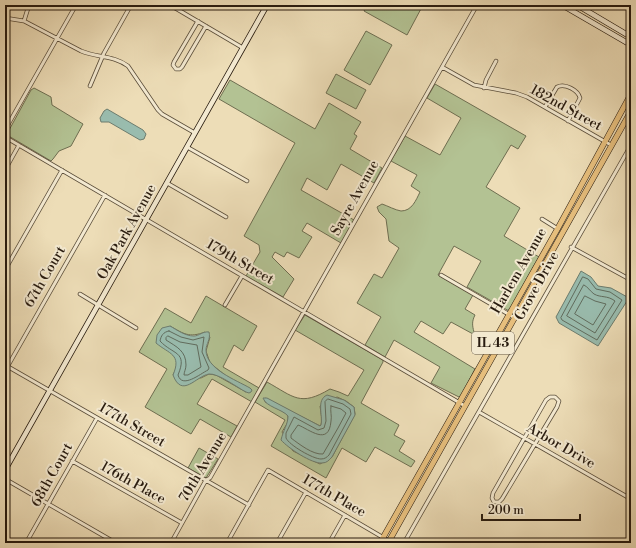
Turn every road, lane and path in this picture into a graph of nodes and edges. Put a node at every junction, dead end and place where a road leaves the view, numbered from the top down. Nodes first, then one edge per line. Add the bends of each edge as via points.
1 (29, 5) edge
2 (76, 5) edge
3 (131, 5) edge
4 (170, 5) edge
5 (267, 5) edge
6 (478, 5) edge
7 (562, 5) edge
8 (577, 5) edge
9 (5, 18) edge
10 (24, 21) junction
11 (198, 21) junction
12 (206, 26) junction
13 (631, 37) edge
14 (57, 38) junction
15 (631, 46) edge
16 (243, 48) junction
17 (103, 57) junction
18 (496, 61) dead end
19 (442, 67) junction
20 (90, 86) dead end
21 (484, 88) junction
22 (631, 94) edge
23 (545, 107) junction
24 (631, 111) edge
25 (568, 120) junction
26 (5, 130) edge
27 (195, 133) junction
28 (5, 137) edge
29 (605, 142) junction
30 (19, 145) junction
31 (631, 145) edge
32 (611, 146) junction
33 (188, 147) junction
34 (5, 170) edge
35 (62, 170) junction
36 (247, 181) dead end
37 (167, 183) junction
38 (105, 195) junction
39 (226, 217) dead end
40 (542, 219) dead end
41 (146, 220) junction
42 (560, 230) junction
43 (571, 247) junction
44 (5, 270) edge
45 (441, 275) dead end
46 (242, 276) junction
47 (631, 280) edge
48 (80, 294) dead end
49 (225, 304) dead end
50 (98, 306) junction
51 (304, 312) junction
52 (509, 314) junction
53 (515, 318) junction
54 (136, 328) dead end
55 (6, 366) edge
56 (5, 371) edge
57 (50, 391) junction
58 (253, 402) joint
59 (459, 402) junction
60 (465, 406) junction
61 (479, 412) junction
62 (97, 418) junction
63 (524, 438) junction
64 (535, 444) junction
65 (72, 461) junction
66 (5, 470) edge
67 (5, 479) edge
68 (206, 480) junction
69 (412, 486) junction
70 (418, 490) junction
71 (306, 492) junction
72 (631, 499) edge
73 (48, 504) junction
74 (249, 505) junction
75 (345, 515) junction
76 (182, 523) junction
77 (383, 537) junction
78 (389, 542) edge
79 (26, 543) edge
80 (116, 543) edge
81 (171, 543) edge
82 (227, 543) edge
83 (277, 543) edge
84 (329, 543) edge
85 (380, 543) edge
86 (404, 543) edge

1 - 10 street
2 - 14 street
3 - 17 street
4 - 11 street
5 - 16 street, Oak Park Avenue
6 - 19 street, Sayre Avenue
7 - 15 street
8 - 13 street
9 - 10 street
10 - 14 street
11 - 12 street
11 - 12 street via 174,62 176,69 182,67
12 - 16 street
14 - 17 street via 90,55
14 - 26 street
16 - 27 street, Oak Park Avenue
17 - 20 street
17 - 27 street via 116,59 128,66 162,114
18 - 21 street
19 - 21 street, 182nd Street
19 - 51 street, Sayre Avenue
21 - 23 street, 182nd Street via 516,93
22 - 29 main road, Harlem Avenue / IL 43
23 - 25 street, 182nd Street
23 - 25 street via 557,87 565,85 578,93 580,98
24 - 32 main road, Harlem Avenue / IL 43
25 - 29 street, 182nd Street
27 - 33 street, Oak Park Avenue
28 - 30 street, 179th Street
29 - 32 street, 182nd Street
29 - 42 main road, Harlem Avenue / IL 43
30 - 34 street
30 - 35 street, 179th Street
31 - 43 street, Grove Drive
32 - 42 main road, Harlem Avenue / IL 43
33 - 36 street
33 - 37 street, Oak Park Avenue
35 - 38 street, 179th Street
35 - 44 street
37 - 39 street
37 - 41 street, Oak Park Avenue
38 - 41 street, 179th Street
38 - 55 street, 67th Court
40 - 42 street
41 - 46 street, 179th Street
41 - 50 street, Oak Park Avenue
42 - 52 main road, Harlem Avenue / IL 43
42 - 53 main road, Harlem Avenue / IL 43
43 - 47 street
43 - 61 street, Grove Drive
45 - 52 street
46 - 49 street
46 - 51 street, 179th Street
48 - 50 street
50 - 54 street
50 - 57 street, Oak Park Avenue
51 - 58 street, Sayre Avenue
51 - 59 street, 179th Street
52 - 53 street
52 - 59 main road, Harlem Avenue / IL 43
53 - 60 main road, Harlem Avenue / IL 43
55 - 56 street, 67th Court
55 - 57 street, 177th Street
57 - 62 street, 177th Street
57 - 66 street, Oak Park Avenue
58 - 68 street, 70th Avenue via 210,478
59 - 60 street, 179th Street
59 - 69 main road, Harlem Avenue / IL 43
60 - 70 main road, Harlem Avenue / IL 43
61 - 63 street, Arbor Drive
61 - 86 street, Grove Drive
62 - 65 street, 68th Court
62 - 68 street, 177th Street
63 - 64 street, Arbor Drive
63 - 64 street via 546,400 555,397 559,401 557,407
63 - 64 street via 493,493 494,502 502,499
64 - 72 street, Arbor Drive
65 - 73 street, 68th Court
65 - 76 street, 176th Place
67 - 73 street
68 - 74 street, 177th Street
68 - 76 street, 70th Avenue
69 - 70 main road
69 - 77 main road, Harlem Avenue / IL 43
70 - 78 main road, Harlem Avenue / IL 43
71 - 74 street, 177th Place via 268,470
71 - 75 street, 177th Place
71 - 83 street
73 - 79 street, 68th Court
73 - 80 street
74 - 82 street
75 - 77 street, 177th Place
75 - 84 street
76 - 81 street, 70th Avenue
77 - 78 street, 177th Place
77 - 85 main road, Harlem Avenue / IL 43

